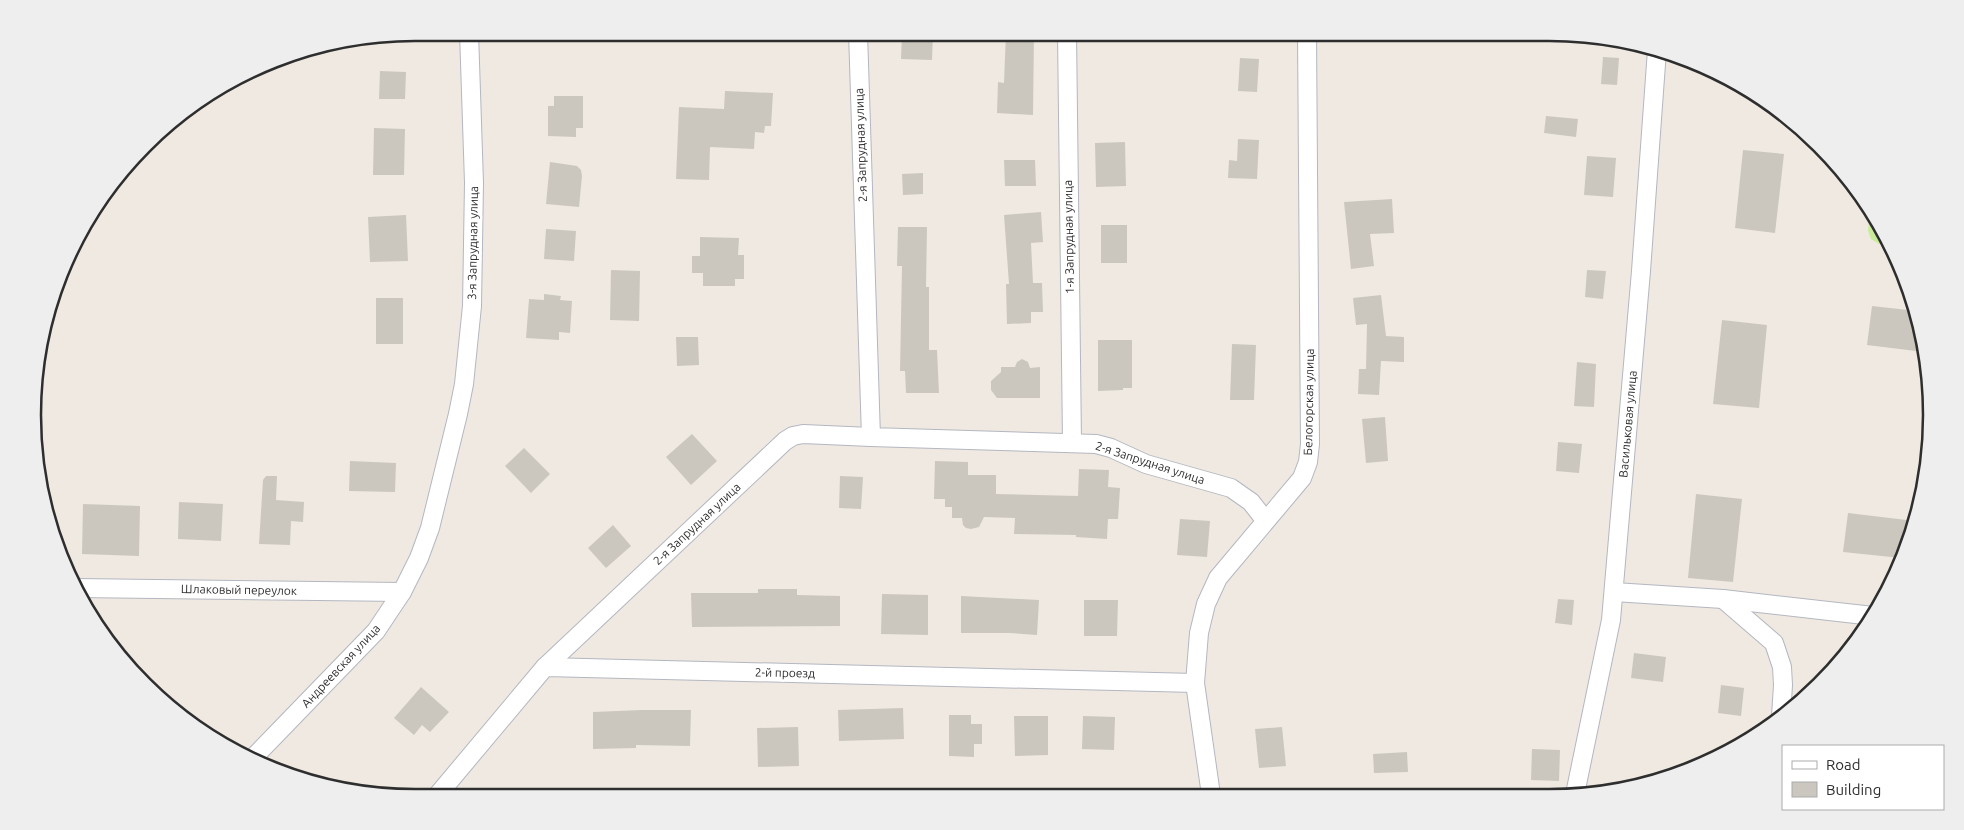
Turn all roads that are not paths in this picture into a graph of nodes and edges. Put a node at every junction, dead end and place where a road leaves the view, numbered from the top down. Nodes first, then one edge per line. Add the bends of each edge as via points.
1 (470, 41) edge
2 (858, 41) edge
3 (1067, 41) edge
4 (1307, 41) edge
5 (1657, 57) edge
6 (871, 437) junction
7 (1072, 442) junction
8 (450, 451) joint
9 (1265, 520) junction
10 (84, 588) edge
11 (402, 592) junction
12 (1614, 592) junction
13 (1723, 599) junction
14 (1865, 615) edge
15 (545, 667) junction
16 (1196, 683) junction
17 (1782, 708) edge
18 (257, 753) edge
19 (1576, 788) edge
20 (443, 789) edge
21 (1210, 789) edge

1 - 8 street, 3-я Запрудная улица via 474,184 472,306 464,384
2 - 6 street, 2-я Запрудная улица
3 - 7 street, 1-я Запрудная улица
4 - 9 street, Белогорская улица via 1310,444 1302,478
5 - 12 street, Васильковая улица
6 - 7 street, 2-я Запрудная улица
6 - 15 street, 2-я Запрудная улица via 804,434 785,440
7 - 9 street, 2-я Запрудная улица via 1111,448 1146,464 1231,488 1250,502
8 - 11 street, Андреевская улица via 430,528
9 - 16 street, Белогорская улица via 1218,578 1206,604 1199,633
10 - 11 street, Шлаковый переулок
11 - 18 street, Андреевская улица via 376,631
12 - 13 street
12 - 19 street, Васильковая улица
13 - 14 street
13 - 17 street via 1774,643 1782,667
15 - 16 street, 2-й проезд
15 - 20 street
16 - 21 street, Белогорская улица

